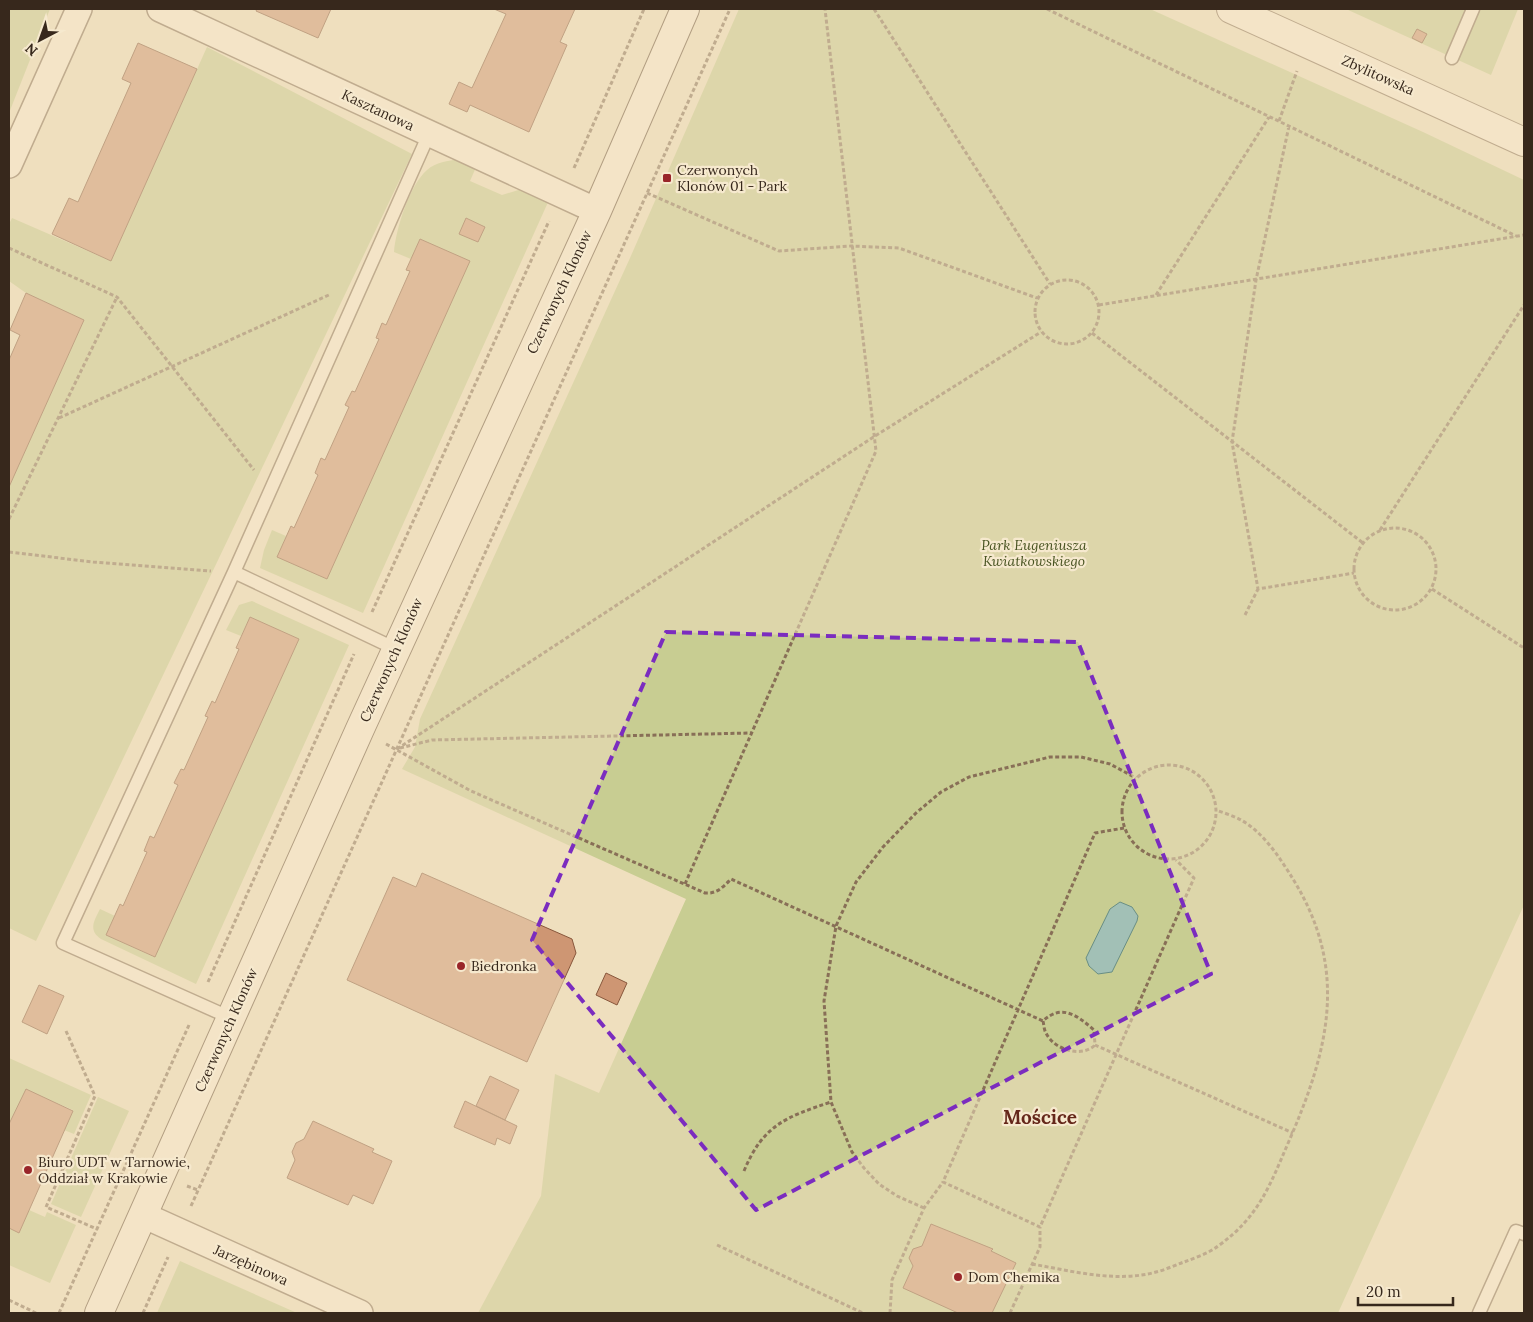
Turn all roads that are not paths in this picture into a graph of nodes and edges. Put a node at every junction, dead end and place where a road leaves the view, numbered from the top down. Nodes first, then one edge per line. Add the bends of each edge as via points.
1 (79, 9) edge
2 (160, 9) edge
3 (685, 9) edge
4 (1231, 9) edge
5 (1473, 9) edge
6 (1452, 58) dead end
7 (429, 134) junction
8 (1524, 142) edge
9 (9, 165) edge
10 (597, 210) junction
11 (234, 572) junction
12 (396, 649) junction
13 (231, 1018) junction
14 (143, 1215) junction
15 (1524, 1234) edge
16 (99, 1313) edge
17 (360, 1313) edge
18 (1479, 1313) edge

1 - 9 street
2 - 7 street, Kasztanowa
3 - 10 main road, Czerwonych Klonów
4 - 8 main road, Zbylitowska
5 - 6 lane
7 - 10 street, Kasztanowa
7 - 11 lane
10 - 12 main road, Czerwonych Klonów
11 - 12 lane
11 - 13 lane via 63,943
12 - 13 main road, Czerwonych Klonów
13 - 14 main road, Czerwonych Klonów
14 - 16 main road, Czerwonych Klonów
14 - 17 street, Jarzębinowa
15 - 18 lane via 1516,1231

